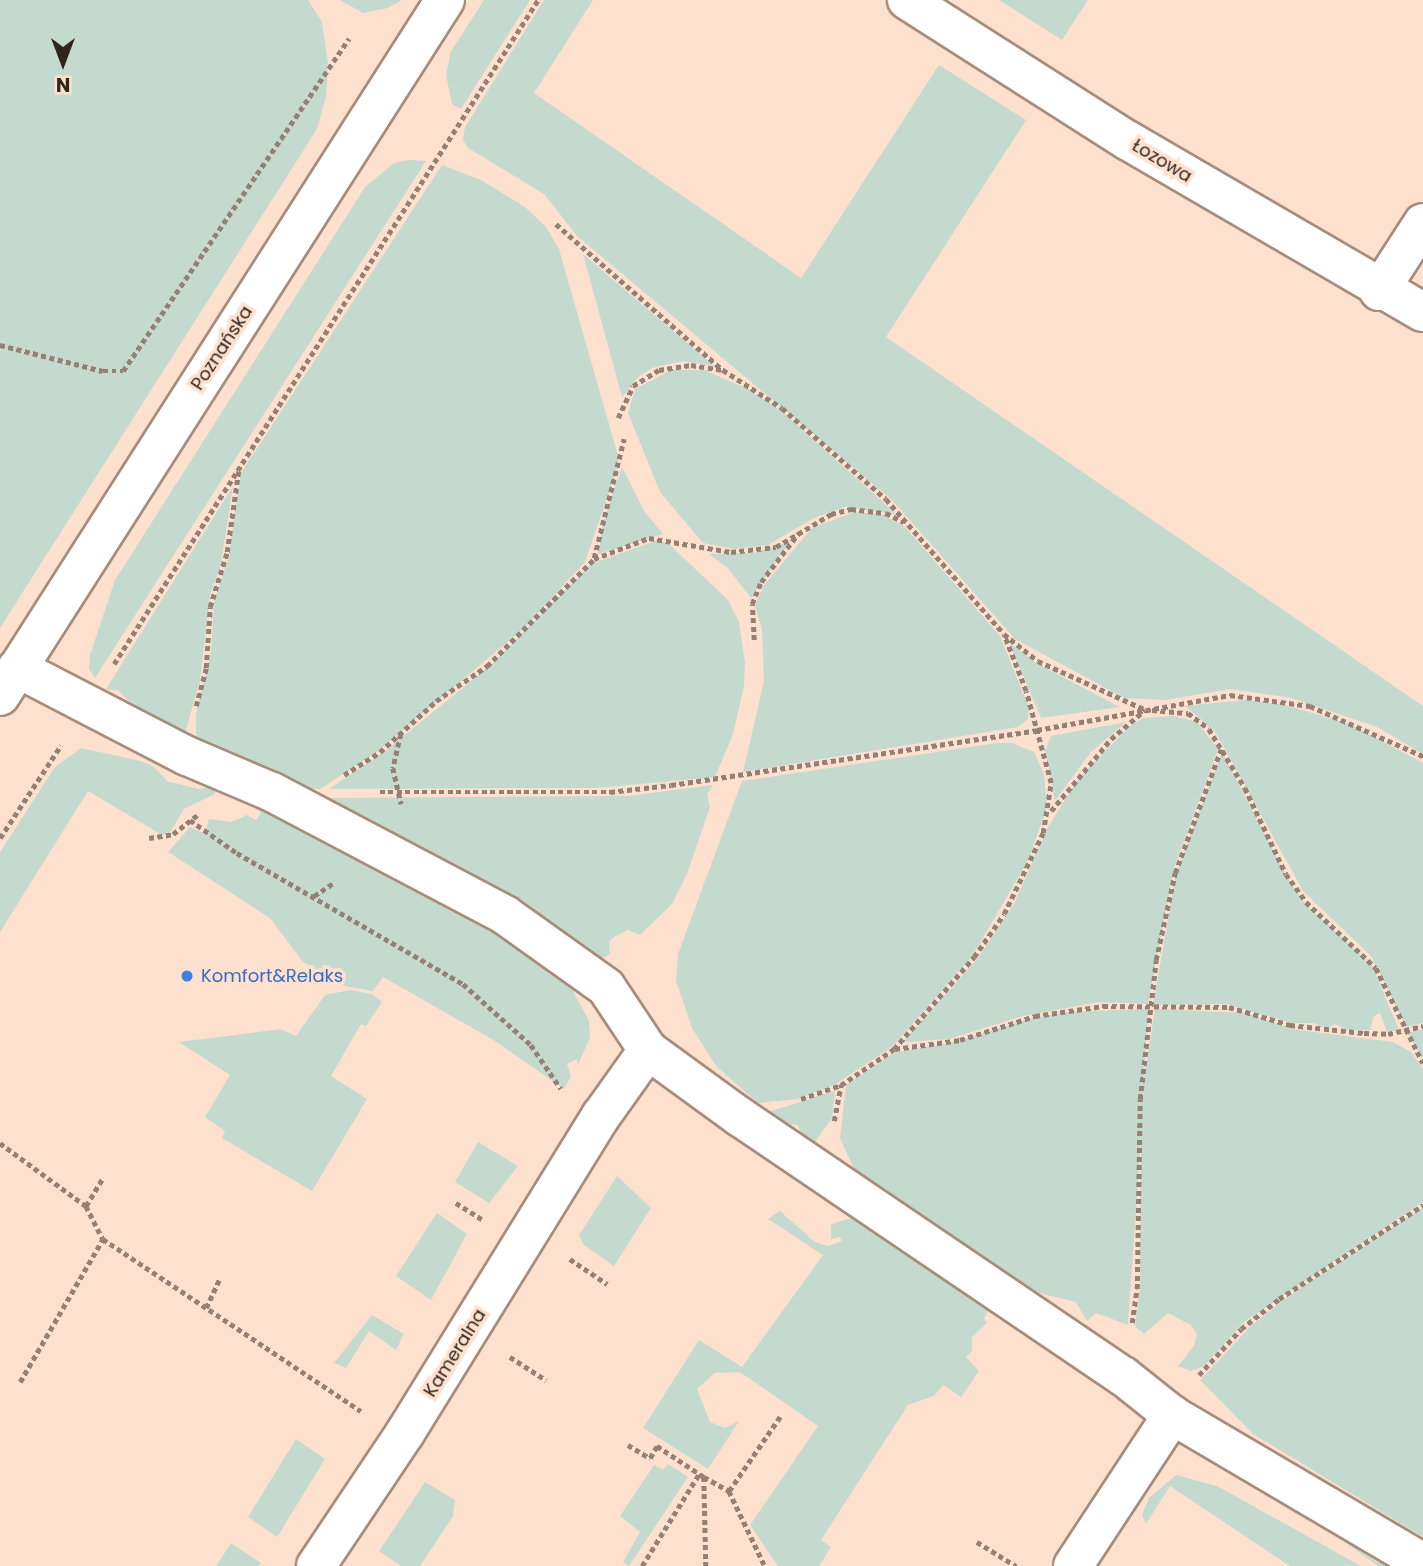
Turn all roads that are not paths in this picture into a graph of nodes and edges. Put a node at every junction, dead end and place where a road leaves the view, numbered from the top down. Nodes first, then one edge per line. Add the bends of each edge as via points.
1 (445, 0) edge
2 (907, 0) edge
3 (1423, 223) edge
4 (1379, 290) junction
5 (1423, 312) edge
6 (9, 682) edge
7 (648, 1050) junction
8 (1169, 1413) junction
9 (1423, 1563) edge
10 (316, 1566) edge
11 (1073, 1566) edge

1 - 6 street, Poznańska
2 - 4 street, Łozowa via 1127,140
3 - 4 street
4 - 5 street, Łozowa
6 - 7 street via 89,703 187,756 272,792 505,915 606,987
7 - 8 street via 831,1181 1123,1376
7 - 10 street, Kameralna
8 - 9 street
8 - 11 street

